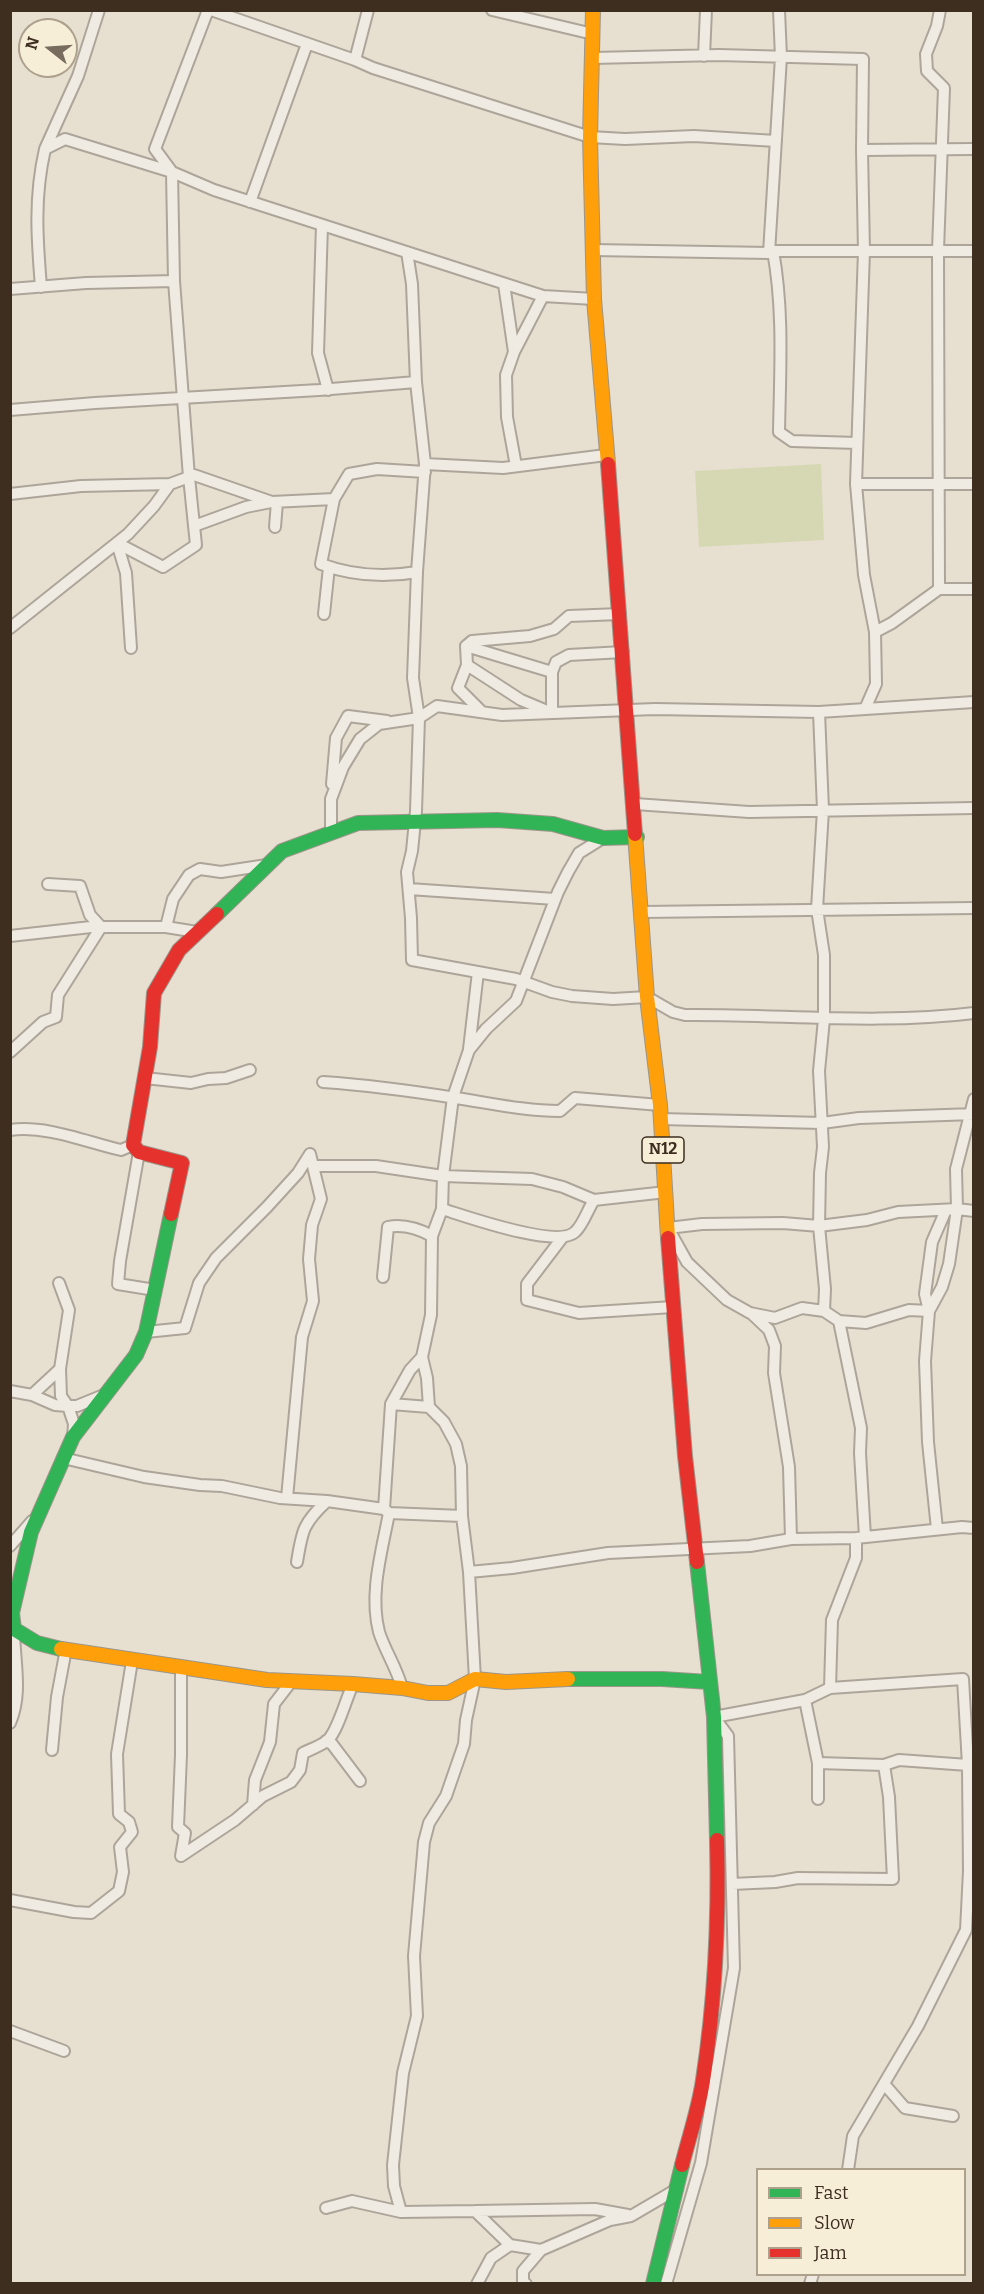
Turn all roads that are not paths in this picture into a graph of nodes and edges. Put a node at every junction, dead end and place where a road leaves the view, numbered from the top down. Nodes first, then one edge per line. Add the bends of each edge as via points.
1 (99, 10) edge
2 (210, 10) edge
3 (368, 10) edge
4 (492, 10) edge
5 (593, 10) edge
6 (706, 10) edge
7 (779, 10) edge
8 (940, 10) edge
9 (593, 34) junction
10 (307, 44) junction
11 (704, 56) junction
12 (781, 57) junction
13 (593, 58) junction
14 (355, 60) junction
15 (590, 137) junction
16 (776, 141) junction
17 (45, 149) junction
18 (942, 149) junction
19 (974, 149) edge
20 (862, 150) junction
21 (172, 172) junction
22 (250, 202) junction
23 (322, 225) junction
24 (594, 250) junction
25 (938, 250) junction
26 (864, 251) junction
27 (974, 251) edge
28 (407, 252) junction
29 (771, 252) junction
30 (174, 281) junction
31 (504, 284) junction
32 (41, 286) junction
33 (10, 289) edge
34 (543, 296) junction
35 (594, 300) junction
36 (514, 352) junction
37 (417, 382) junction
38 (328, 390) junction
39 (184, 398) junction
40 (10, 410) edge
41 (857, 443) junction
42 (606, 455) junction
43 (516, 466) junction
44 (425, 468) junction
45 (189, 477) junction
46 (937, 483) junction
47 (170, 484) junction
48 (855, 484) junction
49 (974, 484) edge
50 (10, 494) edge
51 (334, 499) junction
52 (275, 502) junction
53 (194, 526) junction
54 (275, 527) dead end
55 (117, 543) junction
56 (329, 567) junction
57 (417, 572) junction
58 (939, 589) junction
59 (974, 589) edge
60 (324, 614) dead end
61 (620, 614) junction
62 (10, 628) edge
63 (875, 632) junction
64 (466, 646) junction
65 (131, 648) dead end
66 (623, 652) junction
67 (466, 665) junction
68 (552, 672) junction
69 (974, 702) edge
70 (864, 709) junction
71 (626, 711) junction
72 (483, 712) junction
73 (819, 712) junction
74 (552, 713) junction
75 (419, 718) junction
76 (393, 722) junction
77 (331, 799) junction
78 (635, 804) junction
79 (974, 808) edge
80 (824, 810) junction
81 (414, 823) junction
82 (331, 833) junction
83 (637, 837) junction
84 (603, 838) junction
85 (267, 865) junction
86 (48, 884) dead end
87 (409, 890) junction
88 (555, 899) junction
89 (974, 908) edge
90 (817, 909) junction
91 (642, 912) junction
92 (101, 927) junction
93 (166, 927) junction
94 (197, 932) junction
95 (10, 936) edge
96 (478, 972) junction
97 (525, 981) junction
98 (647, 997) junction
99 (974, 1013) edge
100 (824, 1019) junction
101 (469, 1050) junction
102 (10, 1052) edge
103 (250, 1070) dead end
104 (145, 1078) junction
105 (323, 1082) dead end
106 (453, 1097) junction
107 (974, 1099) edge
108 (660, 1112) junction
109 (972, 1114) edge
110 (822, 1123) junction
111 (10, 1130) edge
112 (136, 1149) junction
113 (314, 1166) junction
114 (443, 1176) junction
115 (666, 1192) junction
116 (594, 1200) junction
117 (442, 1209) junction
118 (951, 1210) junction
119 (974, 1211) edge
120 (819, 1226) junction
121 (668, 1228) junction
122 (432, 1236) junction
123 (562, 1238) junction
124 (383, 1277) dead end
125 (59, 1282) dead end
126 (155, 1290) junction
127 (673, 1307) junction
128 (824, 1311) junction
129 (928, 1311) junction
130 (750, 1313) junction
131 (839, 1321) junction
132 (146, 1332) junction
133 (422, 1357) junction
134 (60, 1369) junction
135 (10, 1391) edge
136 (32, 1395) junction
137 (104, 1395) junction
138 (391, 1404) junction
139 (68, 1406) junction
140 (429, 1407) junction
141 (73, 1437) junction
142 (63, 1458) junction
143 (287, 1498) junction
144 (327, 1501) junction
145 (386, 1511) junction
146 (38, 1514) junction
147 (462, 1516) junction
148 (974, 1528) edge
149 (937, 1529) junction
150 (860, 1538) junction
151 (791, 1539) junction
152 (10, 1546) edge
153 (695, 1548) junction
154 (297, 1563) dead end
155 (469, 1572) junction
156 (14, 1629) junction
157 (12, 1647) edge
158 (66, 1649) junction
159 (132, 1661) junction
160 (181, 1668) junction
161 (475, 1679) junction
162 (291, 1682) junction
163 (709, 1682) junction
164 (353, 1684) junction
165 (402, 1688) junction
166 (830, 1688) junction
167 (805, 1700) junction
168 (714, 1717) junction
169 (10, 1723) edge
170 (970, 1731) edge
171 (326, 1741) junction
172 (52, 1750) dead end
173 (818, 1762) junction
174 (884, 1765) junction
175 (971, 1767) edge
176 (974, 1776) edge
177 (360, 1781) dead end
178 (818, 1799) dead end
179 (253, 1804) junction
180 (732, 1884) junction
181 (10, 1900) edge
182 (10, 2031) edge
183 (64, 2051) dead end
184 (885, 2085) junction
185 (953, 2116) dead end
186 (848, 2168) edge
187 (678, 2189) junction
188 (326, 2208) dead end
189 (475, 2211) junction
190 (401, 2212) junction
191 (632, 2216) junction
192 (510, 2245) junction
193 (541, 2250) junction
194 (477, 2283) edge
195 (526, 2283) edge
196 (653, 2283) edge
197 (666, 2283) edge

1 - 17 street via 78,76
2 - 10 street
2 - 21 street via 155,149
3 - 14 street
4 - 9 street
5 - 9 main road, N12
6 - 11 street
7 - 12 street
8 - 18 street via 926,54 927,71 944,88
9 - 13 main road, N12
10 - 14 street
10 - 22 street
11 - 12 street
11 - 13 street
12 - 16 street
12 - 20 street via 863,59
13 - 15 main road, N12
14 - 15 street
15 - 16 street via 694,136
15 - 24 main road, N12
16 - 29 street
17 - 21 street via 65,139
17 - 32 street via 36,229
18 - 19 street
18 - 20 street
18 - 25 street
20 - 26 street
21 - 22 street
21 - 30 street
22 - 23 street
23 - 28 street
23 - 38 street via 318,353
24 - 29 street
24 - 35 main road, N12
25 - 26 street
25 - 27 street
25 - 46 street
26 - 29 street
26 - 41 street
28 - 31 street
28 - 37 street
29 - 41 street via 777,275 780,331 779,432 792,441
30 - 32 street
30 - 39 street
31 - 34 street
31 - 36 street
32 - 33 street
34 - 35 street
34 - 36 street
35 - 42 main road, N12
36 - 43 street via 506,375 507,417
37 - 38 street
37 - 44 street
38 - 39 street
39 - 40 street
39 - 45 street
41 - 48 street
42 - 43 street
42 - 61 main road, N12
43 - 44 street
44 - 51 street via 349,474
44 - 57 street
45 - 47 street
45 - 52 street via 194,475
45 - 53 street
46 - 48 street
46 - 49 street
46 - 58 street
47 - 50 street via 81,486
47 - 55 street
48 - 63 street via 864,575
51 - 52 street
51 - 56 street via 321,564
52 - 53 street via 246,507
52 - 54 street
53 - 55 street via 196,545 163,567
55 - 62 street
55 - 65 street via 126,573
56 - 57 street via 347,573 390,577
56 - 60 street
57 - 75 street via 413,678
58 - 59 street
58 - 63 street
61 - 64 street via 569,616 546,632 472,641
61 - 66 main road, N12
63 - 70 street via 876,684
64 - 67 street
64 - 68 street
66 - 68 street via 569,655 556,662
66 - 71 main road, N12
67 - 72 street via 458,687
67 - 74 street via 521,700
68 - 74 street
69 - 70 street
70 - 73 street
71 - 73 street
71 - 74 street
71 - 78 main road, N12
72 - 74 street
72 - 75 street via 437,706
73 - 80 street
75 - 76 street
75 - 81 street
76 - 77 street via 379,724 360,739 343,766
76 - 77 street via 348,716 336,738
77 - 82 street
78 - 80 street via 749,812
78 - 83 main road, N12
79 - 80 street
80 - 90 street
81 - 82 main road via 358,823
81 - 84 main road via 497,820 554,824
81 - 87 street via 406,872
82 - 85 main road via 282,851
83 - 84 main road
83 - 91 main road, N12
84 - 88 street via 579,853
85 - 93 street via 221,872 200,869 189,875 173,899
85 - 94 main road
86 - 92 street via 80,886 90,915
87 - 88 street
87 - 96 street via 412,960
88 - 97 street
89 - 90 street
90 - 91 street
90 - 100 street via 824,955
91 - 98 main road, N12
92 - 93 street
92 - 95 street
92 - 102 street via 58,995 56,1017 43,1022
93 - 94 street
94 - 104 main road via 179,950 154,993
96 - 97 street
96 - 101 street
97 - 98 street via 572,996
97 - 101 street via 516,1001
98 - 100 street via 685,1015
98 - 108 main road, N12
99 - 100 street
100 - 110 street via 819,1071
101 - 106 street
103 - 104 street via 191,1083
104 - 112 main road
105 - 106 street
106 - 108 street via 552,1111 560,1111 575,1098
106 - 114 street
107 - 109 street
108 - 110 street
108 - 115 main road, N12
109 - 110 street
109 - 118 street via 956,1169
110 - 120 street
111 - 112 street via 50,1131 122,1150
112 - 126 street via 118,1284
112 - 126 main road via 182,1163
113 - 114 street via 376,1166
113 - 132 street via 310,1154 298,1173 216,1258 199,1283 184,1328
113 - 143 street via 321,1198 312,1225 309,1259 313,1301 302,1337
114 - 116 street via 532,1179 563,1186
114 - 117 street
115 - 116 street
115 - 121 main road, N12
116 - 123 street via 575,1233
117 - 122 street
117 - 123 street via 514,1230
118 - 119 street
118 - 120 street via 898,1212
118 - 129 street via 950,1264
118 - 129 street via 932,1242 925,1294
120 - 121 street via 702,1224
120 - 128 street
121 - 127 main road, N12
121 - 130 street via 687,1262 727,1300
122 - 124 street via 420,1230 388,1227
122 - 133 street via 431,1315
123 - 127 street via 527,1284 527,1300 579,1313
125 - 134 street via 69,1310
126 - 132 main road
127 - 153 main road, N12
128 - 130 street via 802,1308 775,1318
128 - 131 street
129 - 131 street via 909,1310 866,1323
129 - 149 street via 928,1442
130 - 151 street via 769,1330 775,1346 774,1373 789,1467
131 - 150 street via 861,1428
132 - 137 main road via 136,1355
133 - 138 street
133 - 140 street via 428,1378
134 - 136 street
134 - 139 street via 61,1396
135 - 136 street
136 - 139 street
137 - 139 street
137 - 141 main road
138 - 140 street
138 - 145 street
139 - 141 street via 74,1424
140 - 147 street via 444,1422 456,1444 461,1466
141 - 142 main road
142 - 143 street via 144,1478
142 - 146 main road
143 - 144 street
144 - 145 street
144 - 154 street via 304,1526
145 - 147 street
145 - 165 street via 376,1616
146 - 152 street
146 - 156 main road via 12,1613
147 - 155 street
148 - 149 street
149 - 150 street
150 - 151 street
150 - 166 street via 832,1620
151 - 153 street via 750,1546
153 - 155 street via 608,1553
153 - 163 main road, N12
155 - 161 street
156 - 157 street
156 - 158 main road via 34,1644
157 - 169 street via 18,1694
158 - 159 main road
158 - 172 street
159 - 160 main road
159 - 181 street via 117,1754 119,1814 129,1822 132,1832 120,1847 123,1872 119,1891 91,1913
160 - 162 main road
160 - 179 street via 178,1827 186,1833 181,1856 236,1820
161 - 163 main road
161 - 165 main road via 448,1693
161 - 190 street via 464,1744 424,1842 414,1956 417,2016 403,2073 393,2164
162 - 164 main road
162 - 179 street via 274,1704 270,1742 255,1780
163 - 168 main road, N12
164 - 165 main road
164 - 171 street via 336,1731
166 - 167 street
166 - 170 street via 963,1679
167 - 168 street
167 - 173 street
168 - 180 street via 728,1736
168 - 187 main road, N12 via 718,1874 713,1986 703,2081
170 - 175 street
171 - 177 street
171 - 179 street via 303,1754 300,1770 291,1782
173 - 174 street
173 - 178 street
174 - 175 street via 899,1760
174 - 180 street via 893,1879 798,1878
175 - 176 street
175 - 184 street via 966,1930
180 - 197 street via 734,1968 701,2163
182 - 183 street
184 - 185 street via 905,2108
184 - 186 street via 853,2136
187 - 191 street
187 - 196 main road, N12
188 - 190 street via 352,2201
189 - 190 street
189 - 191 street via 595,2209
189 - 192 street
191 - 193 street via 610,2220
192 - 193 street
192 - 194 street via 491,2258
193 - 195 street via 523,2271

